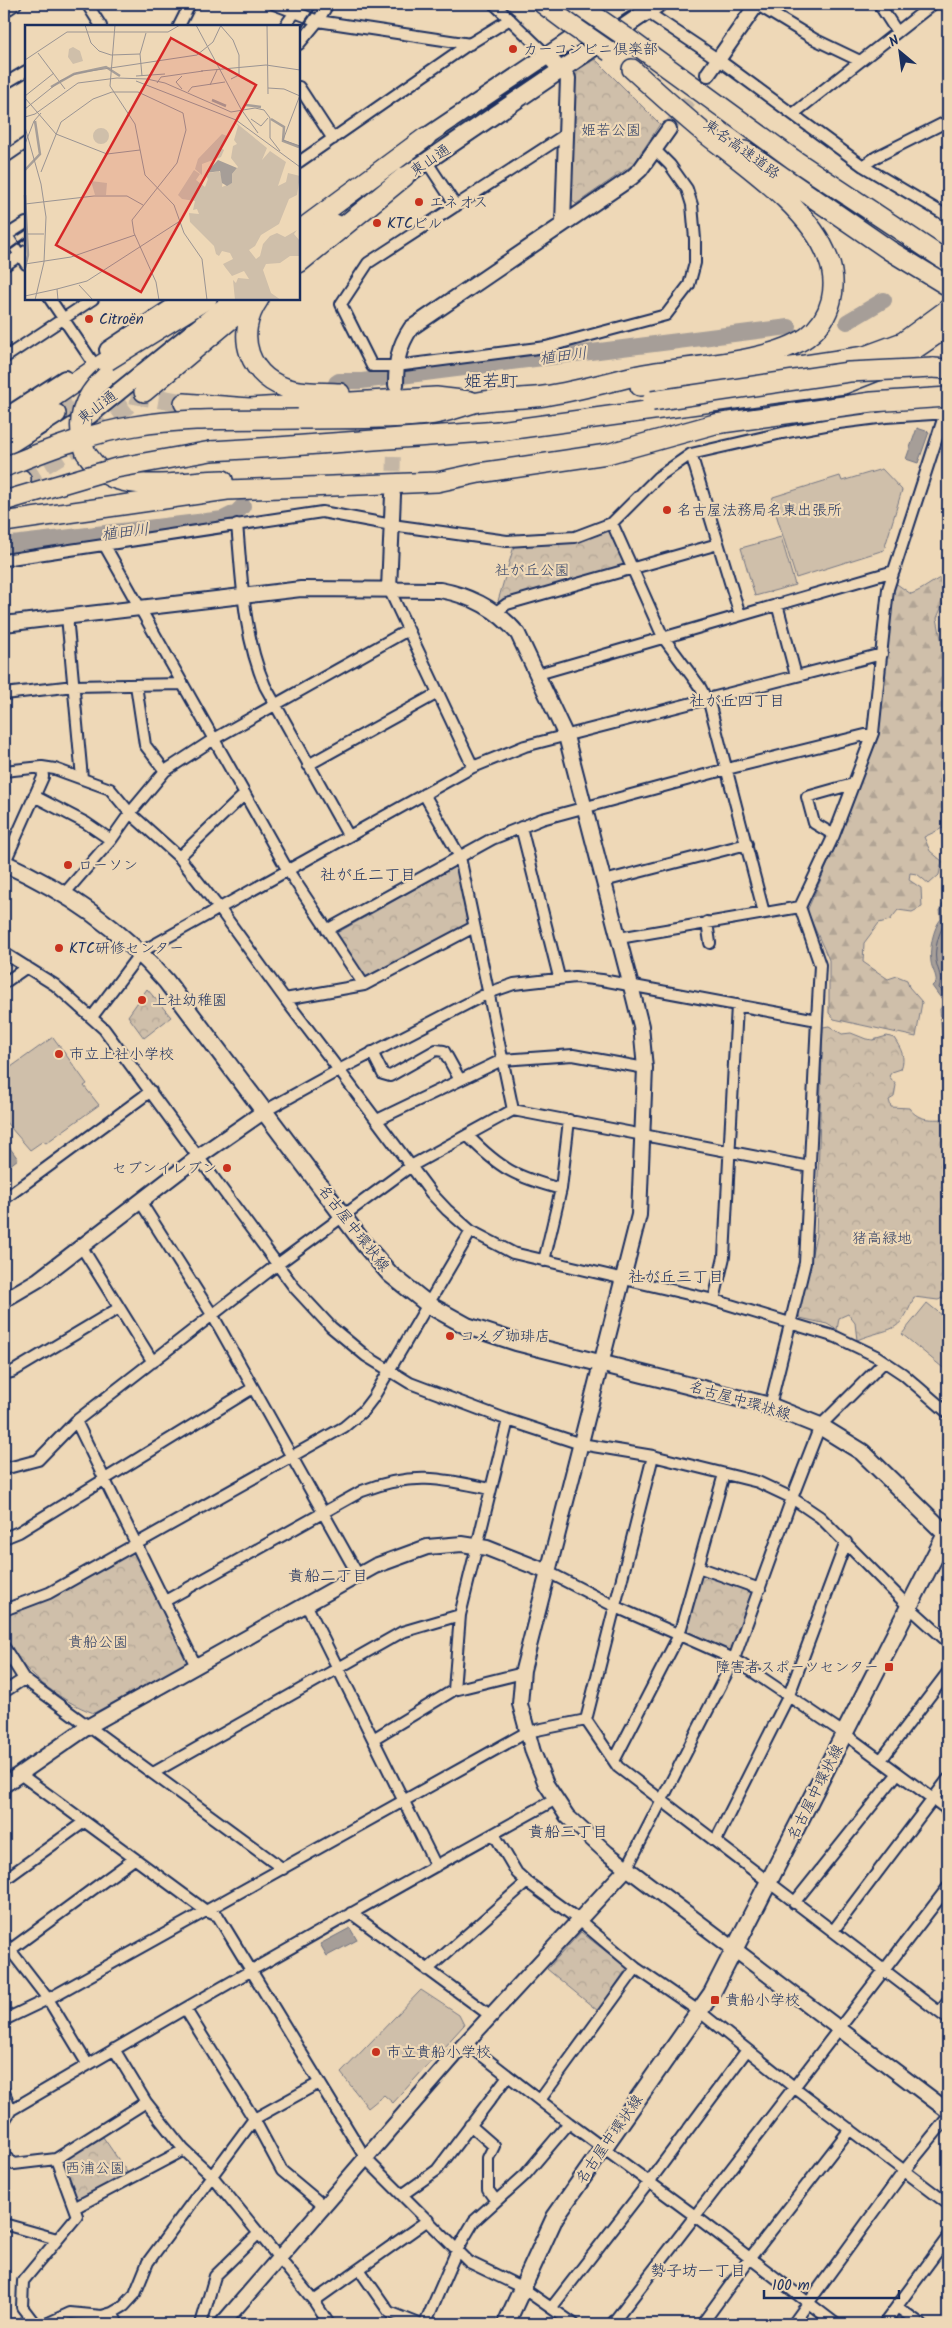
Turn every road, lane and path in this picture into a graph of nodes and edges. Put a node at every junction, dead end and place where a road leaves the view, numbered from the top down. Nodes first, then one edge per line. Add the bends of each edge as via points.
1 (16, 4) edge
2 (87, 4) edge
3 (190, 4) edge
4 (274, 4) edge
5 (302, 4) edge
6 (328, 4) edge
7 (494, 4) edge
8 (542, 4) edge
9 (624, 4) edge
10 (756, 4) edge
11 (880, 4) edge
12 (933, 4) edge
13 (584, 8) edge
14 (652, 8) edge
15 (4, 12) edge
16 (295, 13) junction
17 (510, 19) junction
18 (318, 21) junction
19 (100, 25) edge
20 (180, 25) edge
21 (286, 25) edge
22 (897, 32) junction
23 (300, 43) edge
24 (470, 44) junction
25 (548, 56) junction
26 (718, 60) junction
27 (860, 61) junction
28 (632, 69) junction
29 (561, 71) junction
30 (25, 72) edge
31 (708, 74) tunnel mouth
32 (4, 84) edge
33 (300, 89) edge
34 (793, 114) junction
35 (948, 121) edge
36 (669, 129) tunnel mouth
37 (566, 134) junction
38 (426, 137) junction
39 (333, 139) junction
40 (25, 144) edge
41 (654, 149) junction
42 (4, 158) edge
43 (300, 161) edge
44 (427, 162) junction
45 (863, 166) junction
46 (404, 177) junction
47 (456, 206) junction
48 (863, 207) junction
49 (948, 213) edge
50 (300, 222) edge
51 (563, 223) junction
52 (25, 224) edge
53 (300, 230) edge
54 (5, 235) edge
55 (300, 248) edge
56 (948, 255) edge
57 (24, 257) edge
58 (300, 262) edge
59 (948, 262) edge
60 (4, 266) edge
61 (946, 284) edge
62 (51, 300) edge
63 (92, 300) edge
64 (184, 300) edge
65 (205, 300) edge
66 (232, 300) edge
67 (254, 300) edge
68 (259, 300) edge
69 (948, 309) edge
70 (63, 319) junction
71 (946, 328) edge
72 (4, 358) edge
73 (99, 368) junction
74 (396, 368) junction
75 (941, 368) edge
76 (396, 385) dead end
77 (586, 389) junction
78 (144, 392) tunnel mouth
79 (418, 398) junction
80 (480, 402) junction
81 (184, 403) tunnel mouth
82 (947, 408) edge
83 (56, 414) tunnel mouth
84 (4, 418) edge
85 (715, 424) junction
86 (4, 431) edge
87 (499, 431) junction
88 (4, 447) edge
89 (691, 454) junction
90 (4, 467) edge
91 (4, 471) edge
92 (21, 479) tunnel mouth
93 (318, 486) junction
94 (4, 488) edge
95 (393, 495) tunnel mouth
96 (156, 500) junction
97 (4, 501) edge
98 (4, 510) edge
99 (4, 522) edge
100 (612, 523) junction
101 (237, 524) junction
102 (392, 526) junction
103 (718, 544) junction
104 (105, 546) junction
105 (4, 560) edge
106 (631, 568) junction
107 (894, 571) junction
108 (388, 590) junction
109 (244, 596) junction
110 (777, 604) junction
111 (139, 608) junction
112 (496, 612) junction
113 (740, 614) junction
114 (67, 616) junction
115 (4, 624) edge
116 (408, 630) junction
117 (663, 636) junction
118 (882, 654) junction
119 (538, 674) junction
120 (796, 676) junction
121 (182, 684) junction
122 (136, 685) junction
123 (74, 686) junction
124 (438, 692) junction
125 (4, 694) edge
126 (707, 698) junction
127 (275, 704) junction
128 (873, 733) junction
129 (566, 736) junction
130 (214, 739) junction
131 (308, 764) junction
132 (42, 767) junction
133 (474, 767) junction
134 (727, 769) junction
135 (4, 771) edge
136 (165, 771) junction
137 (82, 778) junction
138 (853, 784) junction
139 (244, 794) junction
140 (424, 794) junction
141 (34, 796) junction
142 (585, 807) junction
143 (130, 812) junction
144 (521, 827) junction
145 (348, 835) junction
146 (834, 835) junction
147 (111, 840) junction
148 (747, 844) junction
149 (178, 857) junction
150 (460, 858) junction
151 (4, 864) edge
152 (287, 869) junction
153 (604, 881) junction
154 (64, 894) junction
155 (800, 907) junction
156 (219, 908) junction
157 (764, 913) junction
158 (707, 922) junction
159 (474, 927) junction
160 (327, 930) junction
161 (619, 938) junction
162 (710, 943) dead end
163 (140, 952) junction
164 (4, 953) edge
165 (27, 967) junction
166 (559, 977) junction
167 (4, 983) edge
168 (364, 985) junction
169 (632, 986) junction
170 (488, 993) junction
171 (285, 999) junction
172 (737, 1005) junction
173 (92, 1017) junction
174 (818, 1020) junction
175 (372, 1052) junction
176 (502, 1060) junction
177 (645, 1068) junction
178 (339, 1070) junction
179 (460, 1080) junction
180 (150, 1091) junction
181 (513, 1110) junction
182 (263, 1112) junction
183 (377, 1120) junction
184 (569, 1120) junction
185 (642, 1134) junction
186 (467, 1135) junction
187 (730, 1152) junction
188 (198, 1157) junction
189 (411, 1166) junction
190 (810, 1167) junction
191 (561, 1189) junction
192 (4, 1199) edge
193 (140, 1201) junction
194 (342, 1216) junction
195 (471, 1231) junction
196 (81, 1246) junction
197 (544, 1261) junction
198 (278, 1264) junction
199 (622, 1278) junction
200 (4, 1300) edge
201 (714, 1300) junction
202 (429, 1306) junction
203 (119, 1308) junction
204 (213, 1316) junction
205 (792, 1322) junction
206 (153, 1362) junction
207 (602, 1362) junction
208 (884, 1362) junction
209 (389, 1370) junction
210 (4, 1374) edge
211 (253, 1388) junction
212 (770, 1406) junction
213 (948, 1413) edge
214 (508, 1420) junction
215 (76, 1421) junction
216 (820, 1426) junction
217 (581, 1444) junction
218 (653, 1456) junction
219 (292, 1457) junction
220 (4, 1468) edge
221 (724, 1474) junction
222 (106, 1480) junction
223 (490, 1489) junction
224 (792, 1498) junction
225 (322, 1513) junction
226 (947, 1530) edge
227 (4, 1538) edge
228 (846, 1542) junction
229 (137, 1545) junction
230 (477, 1547) junction
231 (698, 1567) junction
232 (548, 1572) junction
233 (358, 1575) junction
234 (760, 1589) junction
235 (165, 1601) junction
236 (306, 1604) junction
237 (908, 1606) junction
238 (616, 1607) junction
239 (4, 1610) edge
240 (460, 1615) junction
241 (679, 1635) junction
242 (948, 1642) edge
243 (4, 1648) edge
244 (734, 1660) junction
245 (196, 1666) junction
246 (338, 1668) junction
247 (948, 1672) edge
248 (523, 1673) junction
249 (24, 1679) junction
250 (454, 1690) junction
251 (4, 1692) edge
252 (789, 1696) junction
253 (586, 1720) junction
254 (89, 1726) junction
255 (527, 1732) junction
256 (845, 1734) junction
257 (373, 1739) junction
258 (881, 1760) junction
259 (614, 1761) junction
260 (153, 1773) junction
261 (898, 1773) junction
262 (20, 1774) junction
263 (948, 1779) edge
264 (4, 1785) edge
265 (556, 1799) junction
266 (933, 1799) junction
267 (662, 1800) junction
268 (403, 1802) junction
269 (948, 1810) edge
270 (84, 1822) junction
271 (494, 1834) junction
272 (716, 1840) junction
273 (134, 1858) junction
274 (436, 1866) junction
275 (283, 1868) junction
276 (627, 1868) junction
277 (4, 1880) edge
278 (527, 1882) junction
279 (769, 1884) junction
280 (948, 1888) edge
281 (794, 1903) junction
282 (206, 1911) junction
283 (351, 1913) junction
284 (580, 1920) junction
285 (833, 1931) junction
286 (7, 1946) edge
287 (735, 1950) junction
288 (636, 1968) junction
289 (427, 1970) junction
290 (885, 1970) junction
291 (250, 1971) junction
292 (48, 1999) junction
293 (948, 2001) edge
294 (186, 2010) junction
295 (700, 2012) junction
296 (944, 2015) edge
297 (491, 2016) junction
298 (4, 2020) edge
299 (842, 2028) junction
300 (466, 2043) junction
301 (114, 2049) junction
302 (747, 2050) junction
303 (88, 2065) junction
304 (508, 2076) junction
305 (319, 2083) junction
306 (795, 2088) junction
307 (4, 2092) edge
308 (540, 2100) junction
309 (146, 2102) junction
310 (12, 2110) junction
311 (948, 2111) edge
312 (948, 2117) edge
313 (254, 2119) junction
314 (4, 2121) edge
315 (569, 2123) junction
316 (470, 2124) junction
317 (850, 2129) junction
318 (603, 2147) junction
319 (184, 2150) junction
320 (4, 2156) edge
321 (56, 2159) junction
322 (366, 2159) junction
323 (904, 2171) junction
324 (212, 2176) junction
325 (649, 2182) junction
326 (402, 2195) junction
327 (496, 2201) junction
328 (948, 2204) edge
329 (325, 2207) junction
330 (74, 2208) junction
331 (695, 2216) junction
332 (428, 2220) junction
333 (4, 2224) edge
334 (258, 2232) junction
335 (948, 2237) edge
336 (56, 2239) junction
337 (457, 2250) junction
338 (750, 2258) junction
339 (280, 2259) junction
340 (360, 2269) junction
341 (522, 2287) junction
342 (314, 2301) junction
343 (809, 2304) junction
344 (897, 2306) junction
345 (552, 2307) junction
346 (112, 2313) junction
347 (35, 2324) edge
348 (46, 2324) edge
349 (118, 2324) edge
350 (201, 2324) edge
351 (223, 2324) edge
352 (329, 2324) edge
353 (419, 2324) edge
354 (425, 2324) edge
355 (506, 2324) edge
356 (574, 2324) edge
357 (612, 2324) edge
358 (702, 2324) edge
359 (793, 2324) edge
360 (836, 2324) edge
361 (884, 2324) edge
362 (921, 2324) edge

1 - 15 street
2 - 19 street
3 - 20 street
4 - 16 street
5 - 16 street
6 - 18 street
7 - 17 street
8 - 28 highway, 東名高速道路, bridge
9 - 25 main road, 東山通
10 - 26 street
10 - 27 street
11 - 22 street
12 - 22 street
13 - 48 highway, 東名高速道路, bridge
14 - 26 street
14 - 29 main road, 東山通
16 - 18 street
16 - 21 street
17 - 24 street
17 - 25 street
18 - 23 street
18 - 24 street
22 - 27 street
24 - 39 street
25 - 29 street
25 - 38 main road, 東山通
26 - 31 street
26 - 34 street
27 - 34 street
28 - 61 highway, 東名高速道路 via 782,178
28 - 77 highway via 805,219 829,258 833,291 827,313 818,326 806,338 784,349 755,357 639,375
29 - 37 street via 568,78
29 - 44 main road, 東山通
30 - 32 street
33 - 39 street
34 - 45 street
35 - 45 street
36 - 41 street
37 - 47 street
37 - 51 street
38 - 50 main road, 東山通
38 - 53 highway
39 - 43 street
40 - 42 street
41 - 51 street via 640,170
41 - 74 street via 688,189 695,239 695,263 689,285 666,315 546,347
44 - 46 main road, 東山通
44 - 47 street
45 - 49 street via 944,214
46 - 55 main road, 東山通
46 - 58 highway
47 - 74 street via 368,263 342,299 341,304 372,366
48 - 56 highway
48 - 59 highway, 東名高速道路
51 - 74 street via 421,320 400,347
52 - 54 street
54 - 57 street
57 - 60 street
62 - 70 street
63 - 70 street
64 - 73 main road
65 - 73 highway
66 - 91 main road, 東山通 via 90,415
67 - 78 highway
68 - 79 highway via 250,314 246,339 253,362 269,379 293,390
69 - 77 highway via 903,342 865,356 686,383
70 - 72 street
70 - 73 street
71 - 85 highway via 906,363 867,385
71 - 87 highway via 890,366 844,384
73 - 84 main road
73 - 86 highway
73 - 93 highway, bridge via 80,413 80,432 86,453 106,475 127,482 228,480
74 - 76 street
75 - 87 highway, bridge via 849,372 652,401
77 - 80 highway
79 - 80 highway
79 - 81 highway via 249,408
80 - 90 highway, bridge via 428,415 187,421 134,426 84,438
82 - 85 highway via 855,404
82 - 89 street via 831,424
82 - 107 street
83 - 88 highway
85 - 93 highway via 607,454 437,482
87 - 97 highway, bridge via 211,451 116,468
89 - 100 street via 658,477
89 - 103 street
92 - 94 highway
93 - 96 highway via 227,490
95 - 102 street
96 - 98 highway via 71,501
96 - 99 highway
100 - 102 street via 575,537 523,542
100 - 106 street
101 - 102 street via 322,512
101 - 104 street
101 - 109 street
102 - 108 street
103 - 106 street
103 - 113 street
104 - 105 street
104 - 111 street
106 - 112 street via 506,604
106 - 117 street
107 - 110 street
107 - 118 street via 888,589
108 - 109 street via 301,589
108 - 112 street via 440,590 476,600
108 - 116 street
109 - 111 street
109 - 127 street via 255,663
110 - 113 street
110 - 120 street
111 - 114 street
111 - 121 street
112 - 119 street via 518,634
113 - 117 street
114 - 115 street
114 - 123 street
116 - 124 street
116 - 127 street
117 - 119 street
117 - 126 street
118 - 120 street
118 - 128 street
119 - 129 street
120 - 126 street
121 - 122 street
121 - 130 street
122 - 123 street
122 - 136 street via 145,745
123 - 125 street
123 - 137 street
124 - 131 street
124 - 133 street
126 - 129 street
126 - 134 street
127 - 130 street
127 - 131 street
128 - 134 street
128 - 138 street
129 - 133 street via 525,746
129 - 142 street
130 - 136 street
130 - 139 street
131 - 145 street
132 - 135 street
132 - 137 street
132 - 141 street via 43,777
133 - 140 street
134 - 142 street
134 - 148 street
136 - 143 street
137 - 143 street via 110,789
138 - 146 street
138 - 146 street via 807,797 814,823
139 - 149 street
139 - 152 street
140 - 145 street
140 - 150 street
141 - 147 street
141 - 151 street
142 - 144 street
142 - 153 street
143 - 147 street
143 - 149 street
144 - 150 street
144 - 166 street
145 - 152 street
146 - 155 street
147 - 154 street
148 - 153 street
148 - 157 street
149 - 156 street
150 - 159 street
150 - 160 street
151 - 154 main road, 名古屋中環状線
152 - 156 street
152 - 160 street
153 - 161 street
154 - 163 main road, 名古屋中環状線 via 99,917
155 - 157 street
155 - 174 street via 820,965
156 - 163 street
156 - 171 street
157 - 158 street
158 - 161 street
158 - 162 street
159 - 168 street
159 - 170 street
160 - 168 street
161 - 169 street
163 - 173 street
163 - 182 main road, 名古屋中環状線 via 166,981
164 - 165 street
165 - 167 street
165 - 173 street via 55,985
166 - 169 street
166 - 170 street via 514,984
168 - 171 street
169 - 172 street
169 - 177 street via 641,1026
170 - 175 street
170 - 176 street
171 - 178 street
172 - 174 street
172 - 187 street
173 - 180 street
174 - 190 street
175 - 178 street
175 - 179 street via 383,1074 390,1076 436,1050 444,1051
176 - 177 street via 573,1055
176 - 179 street
176 - 181 street
177 - 185 street
178 - 182 street
178 - 183 street
179 - 183 street
180 - 188 street
180 - 192 street
181 - 184 street
181 - 186 street
182 - 188 street
182 - 194 main road, 名古屋中環状線
183 - 189 street
184 - 185 street
184 - 191 street
185 - 187 street
185 - 199 street via 639,1215
186 - 189 street
186 - 191 street via 514,1175
187 - 190 street
187 - 201 street via 724,1256
188 - 193 street
188 - 198 street
189 - 194 street
189 - 195 street via 431,1193
190 - 205 street via 806,1264
191 - 197 street
193 - 196 street
193 - 204 street
194 - 198 street
194 - 202 main road, 名古屋中環状線 via 390,1274
195 - 197 street via 513,1253
195 - 202 street
196 - 200 street via 38,1280
196 - 203 street
197 - 199 street
198 - 204 street
198 - 209 street via 294,1287 331,1327 347,1342
199 - 201 street
199 - 207 street
201 - 205 street
202 - 207 main road, 名古屋中環状線 via 467,1326 508,1340
202 - 209 street
203 - 206 street
203 - 210 street
204 - 206 street
204 - 211 street
205 - 208 street via 836,1337
205 - 212 street
206 - 215 street
207 - 212 main road, 名古屋中環状線
207 - 217 street
208 - 213 street
208 - 216 street
209 - 214 street via 423,1388
209 - 219 street via 363,1411 344,1427
211 - 219 street
211 - 222 street
212 - 216 main road, 名古屋中環状線
214 - 217 street
214 - 223 street
215 - 220 street via 38,1460
215 - 222 street
216 - 224 street
216 - 226 main road, 名古屋中環状線 via 862,1452
217 - 218 street
217 - 232 street
218 - 221 street
218 - 238 street
219 - 225 street
219 - 229 street
221 - 224 street via 758,1482
221 - 231 street
222 - 227 street
222 - 229 street
223 - 225 street via 457,1481 416,1477 386,1482 362,1491
223 - 230 street
224 - 228 street via 816,1514
224 - 234 street
225 - 233 street
225 - 235 street
226 - 237 main road, 名古屋中環状線
228 - 237 street
228 - 252 street
229 - 235 street
229 - 239 street via 49,1594
230 - 232 street
230 - 233 street via 462,1544 427,1547
230 - 240 street
231 - 234 street
231 - 241 street
232 - 238 street
232 - 248 street
233 - 236 street
234 - 244 street
235 - 245 street
236 - 245 street
236 - 246 street
237 - 242 street
237 - 256 main road, 名古屋中環状線
238 - 241 street
238 - 253 street
240 - 246 street via 402,1632
240 - 250 street
241 - 244 street
241 - 259 street
243 - 249 street
244 - 252 street
244 - 267 street
245 - 254 street
246 - 257 street
246 - 260 street
247 - 258 street
248 - 250 street
248 - 255 street via 520,1704
249 - 251 street
249 - 254 street
250 - 257 street
252 - 256 street
252 - 272 street
253 - 255 street
253 - 259 street
254 - 260 street
254 - 262 street
255 - 265 street via 546,1784
255 - 268 street
256 - 258 street
256 - 279 main road, 名古屋中環状線
257 - 268 street
258 - 261 street
259 - 267 street
260 - 275 street
261 - 266 street
261 - 281 street
262 - 264 street
262 - 270 street
263 - 266 street
265 - 271 street
265 - 276 street via 567,1816
266 - 269 street
266 - 285 street
267 - 272 street
267 - 276 street
268 - 274 street
268 - 275 street
270 - 273 street
270 - 277 street
271 - 274 street
271 - 278 street via 517,1873
272 - 279 street
273 - 282 street
273 - 286 street
274 - 283 street
275 - 282 street
276 - 284 street
276 - 287 street
278 - 284 street
278 - 289 street
279 - 281 street
279 - 287 main road, 名古屋中環状線
280 - 290 street
281 - 285 street
282 - 291 street via 218,1916
282 - 292 street
283 - 289 street
283 - 291 street
284 - 288 street
284 - 297 street
285 - 290 street
286 - 292 street
287 - 295 main road, 名古屋中環状線
287 - 299 street
288 - 295 street
288 - 308 street
289 - 297 street
290 - 296 street
290 - 299 street
291 - 294 street
291 - 305 street
292 - 298 street
292 - 303 street
293 - 296 street
294 - 301 street
294 - 313 street
295 - 302 street
295 - 318 main road, 名古屋中環状線
297 - 300 street
299 - 306 street
299 - 311 street
300 - 304 street
300 - 322 street
301 - 303 street
301 - 309 street
302 - 306 street
302 - 325 street
303 - 310 street
304 - 308 street
304 - 316 street
305 - 313 street
305 - 322 street
306 - 317 street
306 - 331 street
307 - 310 street
308 - 315 street
309 - 319 street
309 - 321 street
310 - 314 street
312 - 323 street
313 - 324 street
313 - 329 street via 282,2171
315 - 318 street
315 - 327 street via 525,2174
316 - 326 street via 438,2170
316 - 327 street via 494,2146 488,2158 488,2190
317 - 323 street
317 - 338 street
318 - 325 street
318 - 341 main road, 名古屋中環状線 via 555,2217
319 - 324 street
319 - 330 street
320 - 321 street via 14,2164
321 - 330 street
322 - 326 street
322 - 329 street
323 - 328 street
323 - 343 street
324 - 334 street
324 - 346 street via 148,2262 135,2294
325 - 331 street
325 - 345 street
326 - 332 street
327 - 337 street via 474,2220
329 - 339 street
330 - 336 street via 78,2216
331 - 338 street
331 - 357 street
332 - 337 street
332 - 340 street
333 - 336 street
334 - 339 street
334 - 350 street via 215,2276
335 - 344 street
336 - 347 street via 23,2281 22,2307
337 - 341 street via 469,2262
337 - 354 street
338 - 343 street
338 - 358 street
339 - 342 street
339 - 351 street
340 - 342 street
340 - 353 street via 389,2312
341 - 345 street
341 - 355 main road, 名古屋中環状線
342 - 352 street
343 - 359 street
343 - 360 street
344 - 361 street
344 - 362 street
345 - 356 street
346 - 348 street via 102,2316 70,2312
346 - 349 street

